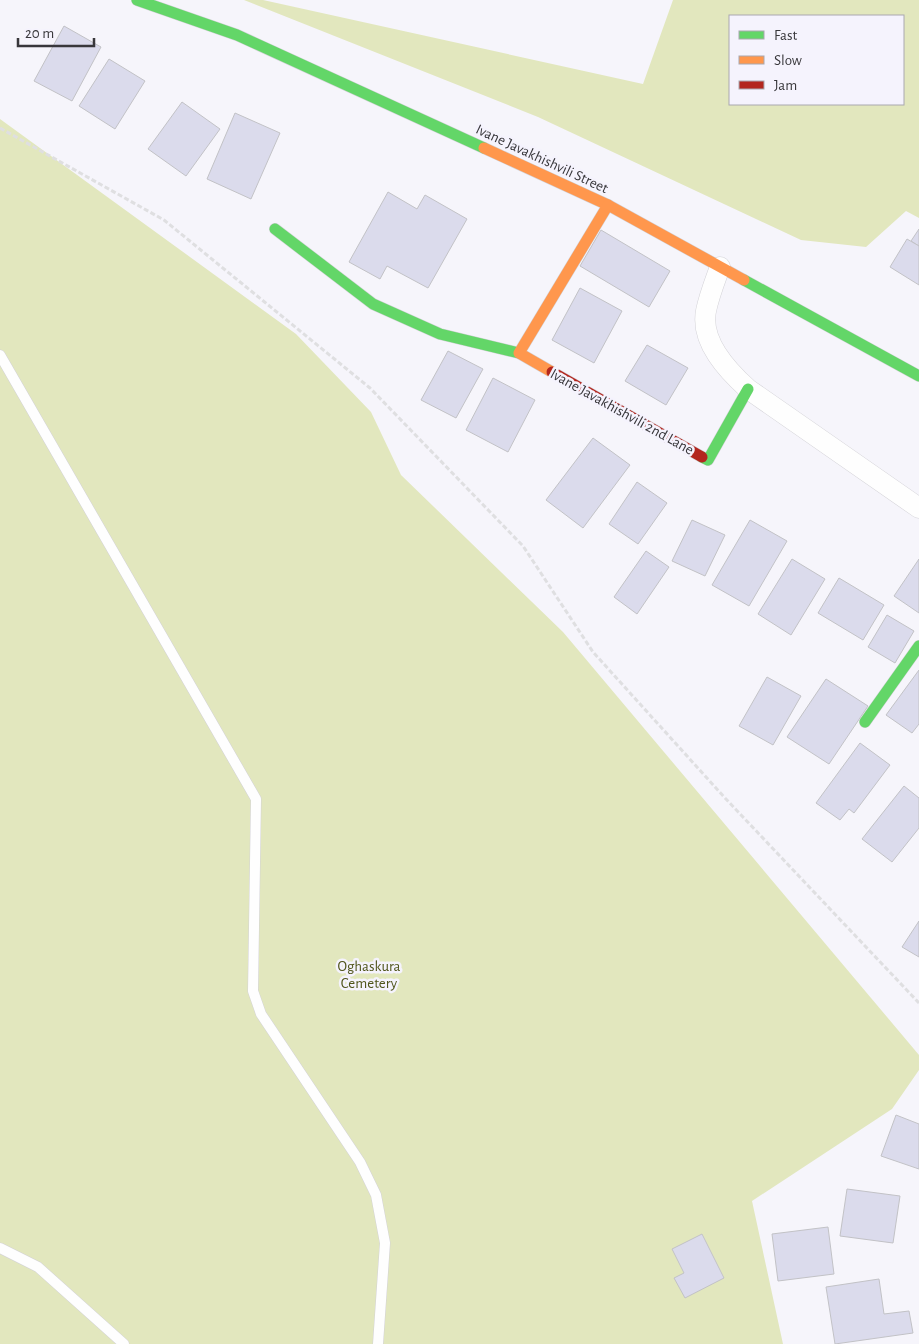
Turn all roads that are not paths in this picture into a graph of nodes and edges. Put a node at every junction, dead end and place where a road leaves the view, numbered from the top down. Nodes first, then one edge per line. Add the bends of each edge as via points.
1 (137, 0) edge
2 (608, 206) junction
3 (275, 229) dead end
4 (720, 267) junction
5 (519, 353) junction
6 (0, 355) edge
7 (919, 376) edge
8 (748, 389) junction
9 (919, 508) edge
10 (919, 646) edge
11 (865, 722) dead end
12 (0, 1248) edge
13 (124, 1344) edge
14 (378, 1344) edge

1 - 2 main road, Ivane Javakhishvili Street via 238,35
2 - 4 main road, Ivane Javakhishvili Street
2 - 5 main road
3 - 5 main road, Ivane Javakhishvili 2nd Lane via 373,304 440,334
4 - 7 main road, Ivane Javakhishvili Street
4 - 8 street via 706,313 709,340 725,368
5 - 8 main road, Ivane Javakhishvili 2nd Lane via 708,460
6 - 14 lane via 256,799 253,991 261,1014 360,1162 376,1195 385,1243
8 - 9 street
10 - 11 main road
12 - 13 lane via 38,1267

